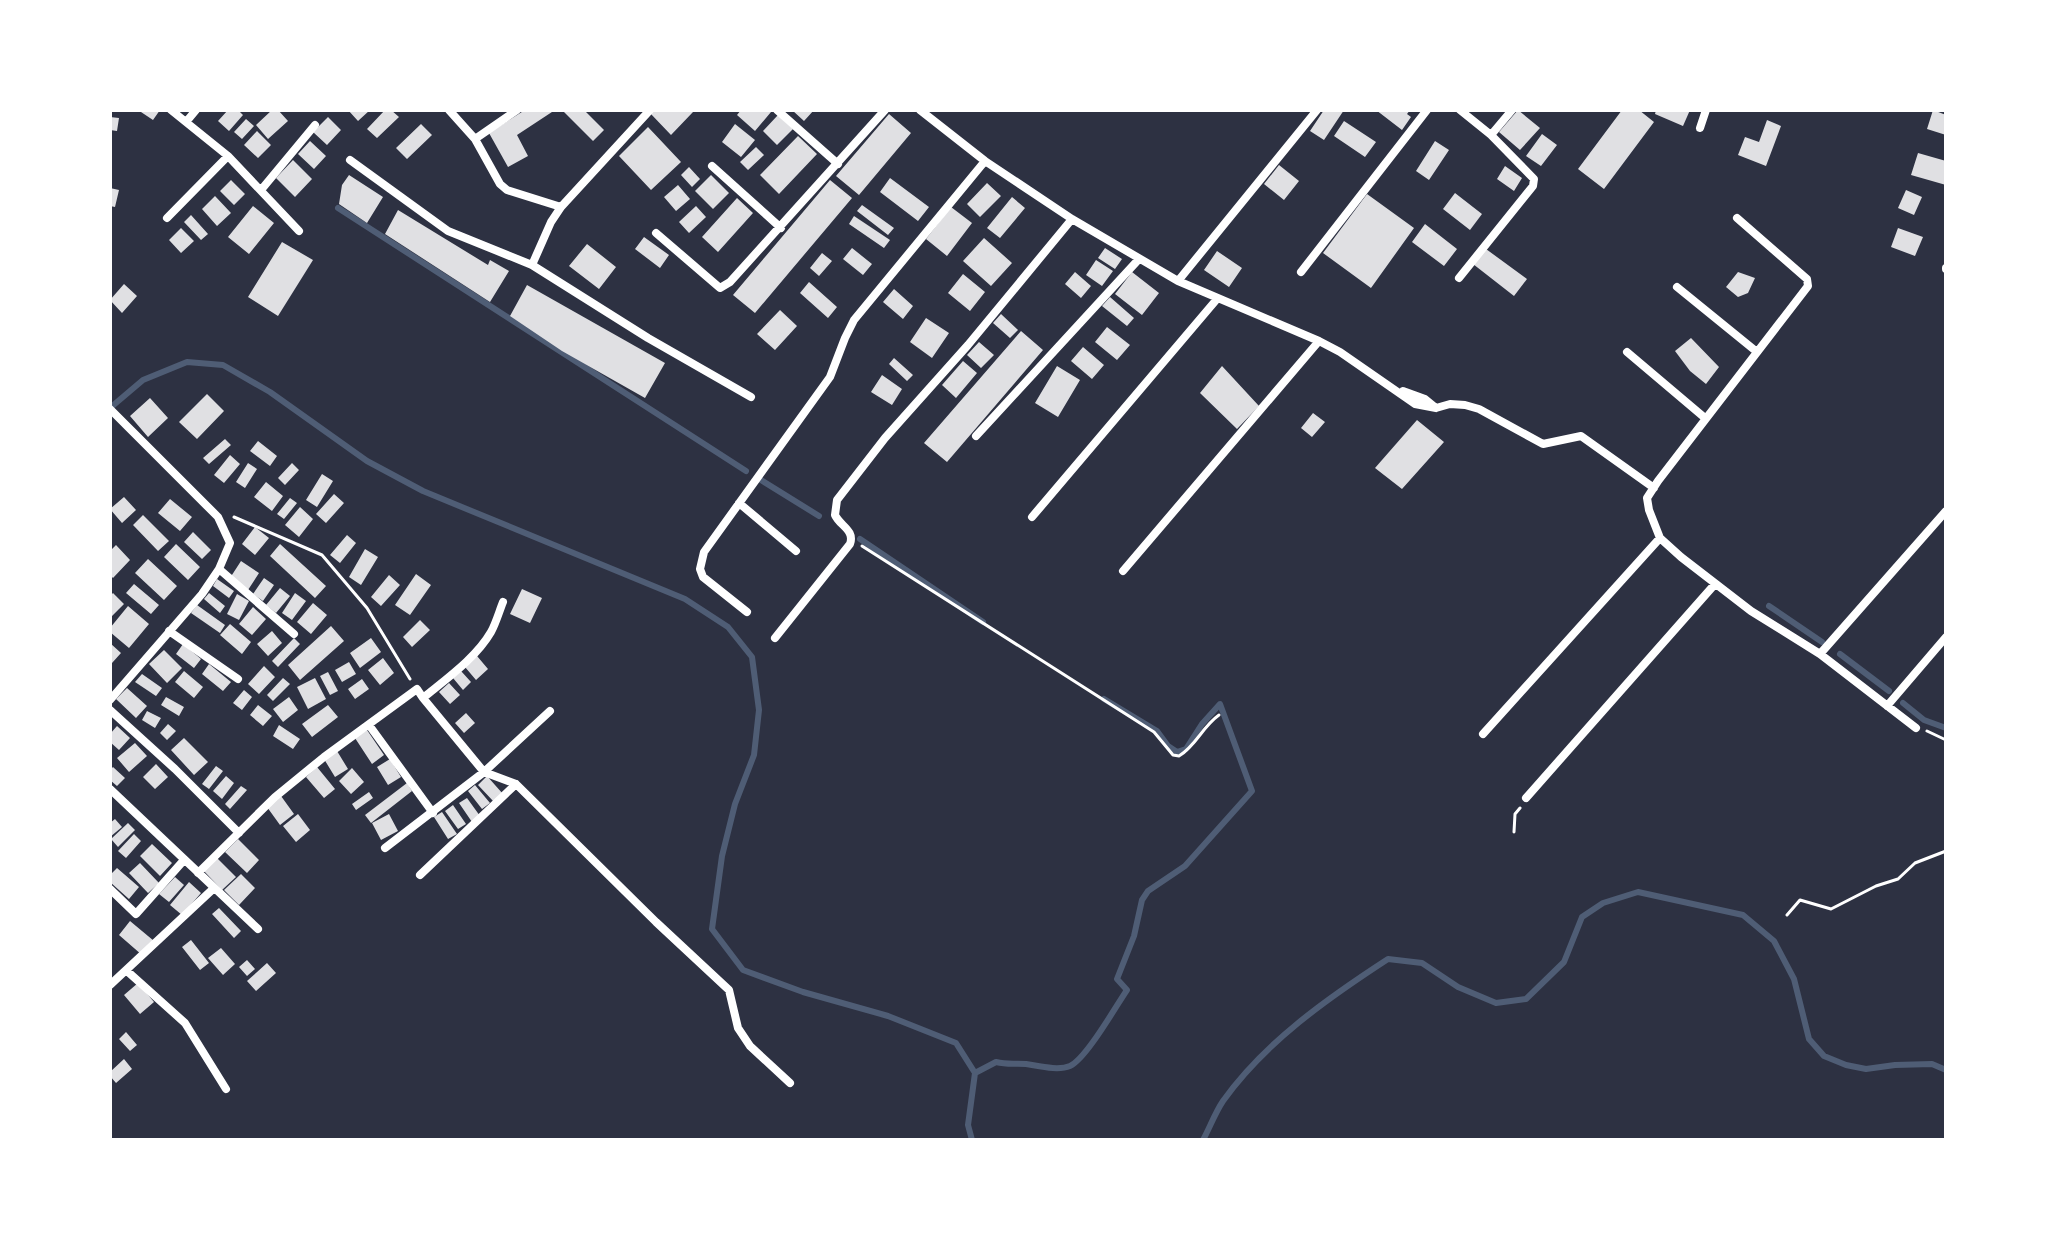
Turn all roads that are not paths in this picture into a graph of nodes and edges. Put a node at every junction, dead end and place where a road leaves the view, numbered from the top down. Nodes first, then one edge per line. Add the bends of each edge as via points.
1 (171, 110) edge
2 (196, 110) edge
3 (449, 110) edge
4 (517, 110) edge
5 (650, 110) edge
6 (777, 110) edge
7 (885, 110) edge
8 (920, 110) edge
9 (1317, 110) edge
10 (1427, 110) edge
11 (1460, 110) edge
12 (1512, 110) edge
13 (1706, 110) edge
14 (186, 122) junction
15 (315, 125) dead end
16 (1700, 128) dead end
17 (1491, 135) junction
18 (475, 139) junction
19 (228, 156) junction
20 (350, 160) dead end
21 (985, 161) junction
22 (838, 164) junction
23 (712, 166) dead end
24 (261, 190) junction
25 (561, 207) junction
26 (167, 218) dead end
27 (1737, 218) dead end
28 (1072, 219) junction
29 (781, 228) junction
30 (299, 231) dead end
31 (656, 233) dead end
32 (1139, 259) junction
33 (532, 265) junction
34 (1301, 272) dead end
35 (1459, 278) dead end
36 (1178, 281) junction
37 (1677, 287) dead end
38 (1217, 299) junction
39 (1319, 341) junction
40 (1627, 352) dead end
41 (1757, 352) junction
42 (751, 397) dead end
43 (110, 409) edge
44 (1705, 418) junction
45 (976, 436) dead end
46 (1654, 488) junction
47 (739, 503) junction
48 (1946, 511) edge
49 (1032, 517) dead end
50 (1660, 538) junction
51 (796, 551) dead end
52 (219, 569) junction
53 (1123, 571) dead end
54 (1715, 584) junction
55 (503, 602) dead end
56 (747, 612) dead end
57 (169, 631) junction
58 (294, 634) dead end
59 (1946, 637) edge
60 (775, 638) dead end
61 (1820, 654) junction
62 (238, 679) dead end
63 (423, 698) junction
64 (110, 700) edge
65 (1887, 706) junction
66 (110, 710) edge
67 (550, 711) dead end
68 (369, 725) junction
69 (1916, 728) road end
70 (1483, 734) dead end
71 (484, 772) junction
72 (516, 784) junction
73 (110, 789) edge
74 (1526, 798) road end
75 (433, 813) junction
76 (239, 833) junction
77 (385, 848) dead end
78 (184, 860) junction
79 (198, 873) junction
80 (420, 875) dead end
81 (110, 889) edge
82 (213, 889) junction
83 (258, 929) dead end
84 (127, 971) junction
85 (110, 985) edge
86 (790, 1083) dead end
87 (226, 1089) dead end

1 - 14 street
2 - 14 street
3 - 18 street
4 - 18 street
5 - 25 street
6 - 22 street
7 - 22 street
8 - 21 street
9 - 36 street
10 - 34 street
11 - 17 street
12 - 17 street
13 - 16 street
14 - 19 street
15 - 24 street
17 - 35 street via 1529,171 1533,186
18 - 25 street via 507,190
19 - 24 street
19 - 26 street
20 - 33 street via 448,231
21 - 28 street
21 - 47 street via 854,320 830,377
22 - 29 street
23 - 29 street
24 - 30 street
25 - 33 street
27 - 41 street via 1809,282
28 - 32 street
28 - 60 street via 837,500 835,515 852,539
29 - 31 street via 720,288
32 - 36 street
32 - 45 street
33 - 42 street
36 - 38 street
37 - 41 street
38 - 39 street
38 - 49 street
39 - 46 street via 1415,404 1479,409 1543,444 1587,438
39 - 53 street
40 - 44 street
41 - 44 street
43 - 52 street via 218,517 230,543
44 - 46 street
46 - 50 street via 1647,498
47 - 51 street
47 - 56 street via 704,552 700,569
48 - 61 street
50 - 54 street
50 - 70 street
52 - 57 street
52 - 58 street
54 - 61 street
54 - 74 street
55 - 63 street via 478,649
57 - 62 street
57 - 64 street
59 - 65 street
61 - 65 street
63 - 68 street via 417,689
63 - 71 street
65 - 69 street
66 - 76 street
67 - 71 street
68 - 75 street
68 - 76 street via 287,787
71 - 72 street
71 - 75 street
72 - 80 street
72 - 86 street via 729,990 738,1028
73 - 78 street
75 - 77 street
76 - 79 street
78 - 79 street
78 - 81 street via 136,914
79 - 82 street
82 - 83 street
82 - 84 street
84 - 85 street
84 - 87 street via 185,1023

